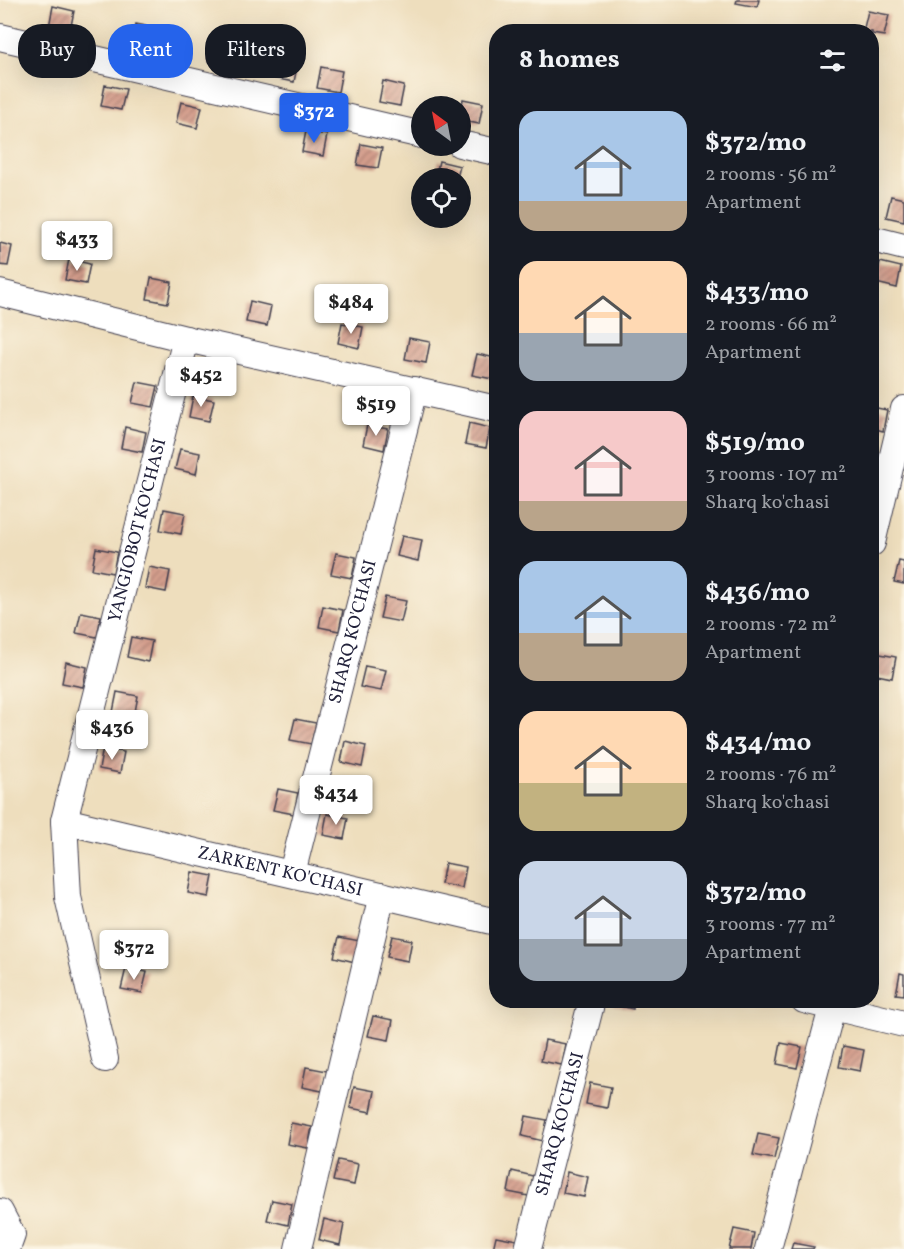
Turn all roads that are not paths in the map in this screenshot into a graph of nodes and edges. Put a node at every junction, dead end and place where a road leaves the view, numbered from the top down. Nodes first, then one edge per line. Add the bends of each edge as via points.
1 (0, 37) edge
2 (411, 132) edge
3 (471, 146) edge
4 (489, 150) edge
5 (879, 241) edge
6 (904, 247) edge
7 (0, 293) edge
8 (186, 339) junction
9 (414, 390) junction
10 (489, 407) edge
11 (904, 409) edge
12 (886, 497) edge
13 (879, 520) edge
14 (64, 821) junction
15 (292, 873) junction
16 (382, 895) junction
17 (489, 920) edge
18 (590, 1008) edge
19 (832, 1008) joint
20 (904, 1024) edge
21 (105, 1059) dead end
22 (0, 1212) edge
23 (7, 1249) edge
24 (298, 1249) edge
25 (528, 1249) edge
26 (768, 1249) edge

1 - 2 street
3 - 4 street
5 - 6 street
7 - 8 street
8 - 9 street
8 - 14 street, YANGIOBOT KO'CHASI
9 - 10 street
9 - 15 street, SHARQ KO'CHASI
11 - 12 street
12 - 13 street
14 - 15 street, ZARKENT KO'CHASI
14 - 21 street, YANGIOBOT KO'CHASI via 68,897
15 - 16 street, ZARKENT KO'CHASI
16 - 17 street, ZARKENT KO'CHASI
16 - 24 street
18 - 25 street, SHARQ KO'CHASI
19 - 20 street
19 - 26 street
22 - 23 street via 12,1235

